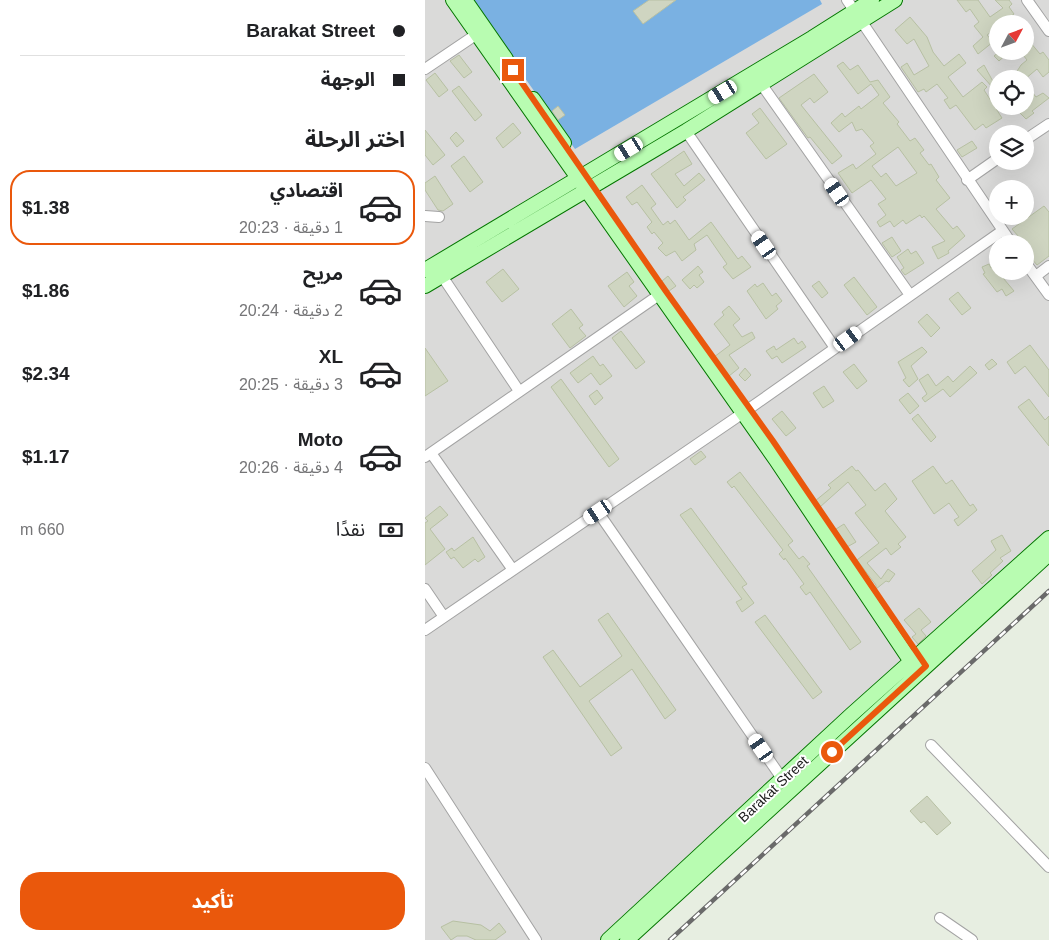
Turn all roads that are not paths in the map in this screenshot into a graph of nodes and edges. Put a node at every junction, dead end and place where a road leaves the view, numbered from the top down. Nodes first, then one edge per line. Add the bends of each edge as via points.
1 (453, 0) edge
2 (465, 0) edge
3 (872, 0) edge
4 (895, 0) edge
5 (1027, 0) edge
6 (854, 11) edge
7 (1049, 31) edge
8 (477, 34) junction
9 (425, 69) edge
10 (762, 85) junction
11 (1049, 124) edge
12 (686, 131) junction
13 (1034, 134) edge
14 (989, 165) edge
15 (967, 180) junction
16 (586, 183) junction
17 (425, 216) edge
18 (439, 217) dead end
19 (1002, 231) junction
20 (1005, 235) edge
21 (1049, 266) edge
22 (425, 270) edge
23 (1034, 273) edge
24 (442, 276) junction
25 (1036, 276) junction
26 (425, 286) edge
27 (659, 295) junction
28 (910, 295) junction
29 (1049, 295) edge
30 (835, 348) junction
31 (519, 391) junction
32 (746, 411) junction
33 (428, 455) edge
34 (598, 512) junction
35 (1049, 538) edge
36 (1049, 554) edge
37 (513, 570) junction
38 (425, 589) edge
39 (444, 617) junction
40 (425, 630) edge
41 (919, 664) junction
42 (931, 745) dead end
43 (425, 768) edge
44 (783, 780) junction
45 (1049, 867) edge
46 (940, 918) dead end
47 (536, 940) edge
48 (608, 940) edge
49 (627, 940) edge
50 (972, 940) edge

1 - 8 street
2 - 16 street
3 - 6 street
4 - 6 street
5 - 7 street
6 - 10 street
6 - 15 street
6 - 16 street
8 - 9 street
8 - 16 street
10 - 12 street
10 - 28 street
11 - 13 street
12 - 16 street
12 - 30 street
14 - 15 street
15 - 19 street
16 - 22 street
16 - 24 street
16 - 27 street
16 - 32 street via 665,290
17 - 18 street
19 - 20 street
19 - 28 street
21 - 25 street
23 - 25 street
24 - 26 street
24 - 31 street
25 - 29 street
27 - 31 street
27 - 32 street
28 - 30 street
30 - 32 street
31 - 33 street
32 - 34 street
32 - 41 street
33 - 37 street
34 - 37 street
34 - 44 street
35 - 41 street, Barakat Street
36 - 41 street, Barakat Street
37 - 39 street
38 - 39 street
39 - 40 street
41 - 44 street, Barakat Street
41 - 49 street, Barakat Street
42 - 45 street
43 - 47 street
44 - 48 street, Barakat Street
46 - 50 street

